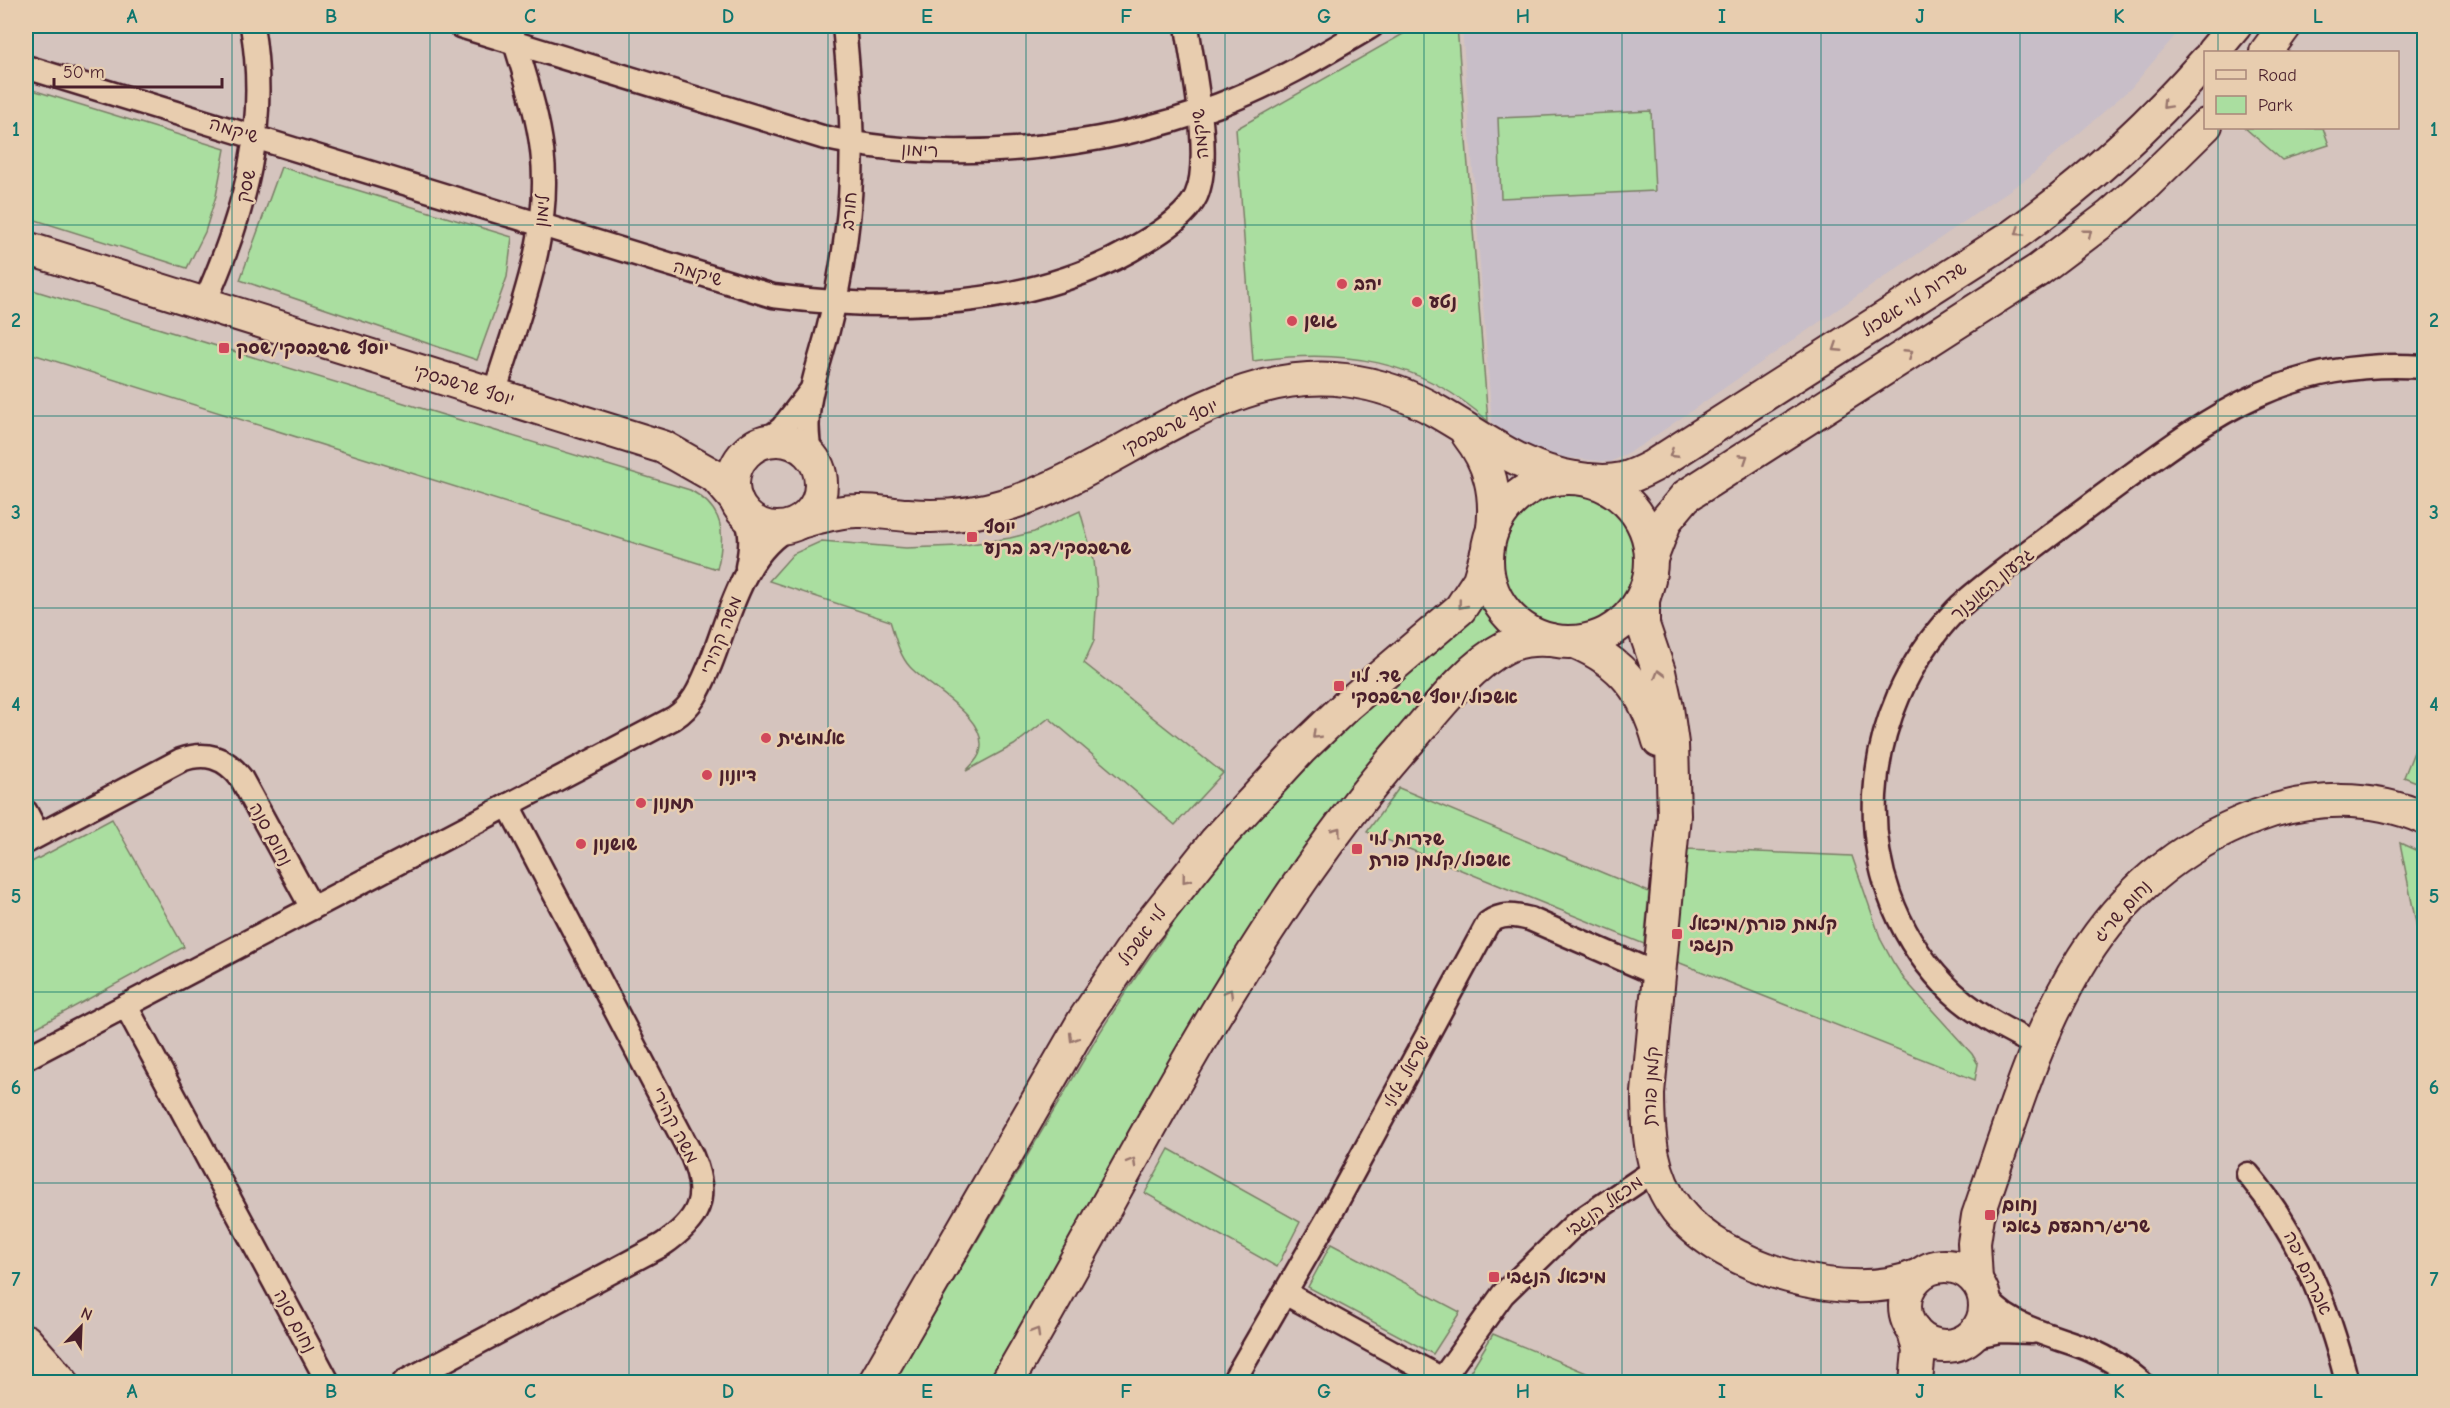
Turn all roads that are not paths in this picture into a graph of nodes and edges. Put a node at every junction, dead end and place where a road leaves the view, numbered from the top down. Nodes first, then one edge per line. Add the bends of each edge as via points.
1 (252, 26) edge
2 (460, 26) edge
3 (844, 26) edge
4 (1187, 26) edge
5 (1372, 26) edge
6 (2235, 26) edge
7 (2285, 26) edge
8 (512, 34) edge
9 (2214, 51) edge
10 (2267, 51) edge
11 (2204, 62) edge
12 (26, 67) edge
13 (1199, 112) junction
14 (2204, 126) edge
15 (255, 137) junction
16 (852, 144) junction
17 (541, 225) junction
18 (26, 248) edge
19 (834, 303) junction
20 (204, 304) junction
21 (2424, 367) edge
22 (810, 392) junction
23 (494, 394) junction
24 (1457, 423) junction
25 (760, 443) junction
26 (663, 447) junction
27 (813, 459) junction
28 (1582, 479) junction
29 (739, 506) junction
30 (883, 512) junction
31 (796, 523) junction
32 (1490, 541) junction
33 (1650, 569) junction
34 (747, 572) junction
35 (1562, 641) junction
36 (508, 805) junction
37 (26, 812) edge
38 (1674, 815) junction
39 (2424, 818) edge
40 (32, 838) edge
41 (312, 908) junction
42 (1659, 975) junction
43 (126, 1006) junction
44 (2038, 1046) junction
45 (26, 1058) edge
46 (1656, 1169) junction
47 (2248, 1174) dead end
48 (1978, 1216) junction
49 (1925, 1271) junction
50 (1833, 1284) junction
51 (1979, 1285) junction
52 (1285, 1293) junction
53 (1912, 1329) junction
54 (2042, 1334) junction
55 (1965, 1340) junction
56 (26, 1341) edge
57 (1441, 1381) edge
58 (62, 1383) edge
59 (328, 1383) edge
60 (404, 1383) edge
61 (874, 1383) edge
62 (1006, 1383) edge
63 (1233, 1383) edge
64 (1916, 1383) edge
65 (1928, 1383) edge
66 (2141, 1383) edge
67 (2348, 1383) edge

1 - 15 street, שסק via 258,98
2 - 8 street, רימון
3 - 16 street, חורב
4 - 13 street, שיקמה
5 - 13 street, רימון via 1316,60
6 - 9 street
7 - 10 street
8 - 16 street, רימון
8 - 17 street, לימון via 534,106 542,152
11 -> 28 street, שדרות לוי אשכול via 2160,112 2102,166 2011,237 1653,466 1611,483
12 - 15 street, שיקמה
13 - 16 street, רימון via 1090,140 1012,150 935,152
13 - 19 street, שיקמה via 1203,161 1196,196 1187,210 1121,257 1087,273 1016,293 944,301
33 -> 14 street via 1666,520 1686,496 2037,271 2147,183
15 - 17 street, שיקמה
15 - 20 street, שסק via 237,223
16 - 19 street, חורב via 849,214
17 - 19 street, שיקמה via 773,296
17 - 23 street, לימון via 532,272
18 - 20 street, יוסף שרשבסקי
19 - 22 street, חורב
20 - 23 street, יוסף שרשבסקי
21 - 44 street, גדעון האוזנר via 2392,364 2312,375 2230,407 2189,432 2014,562 1956,610 1915,663 1888,719 1875,777 1875,835 1887,890 1910,940 1944,984 1987,1019
22 - 25 street, חורב via 782,428
22 - 27 street, חורב via 807,431
23 - 26 street, יוסף שרשבסקי
24 - 28 street, יוסף שרשבסקי via 1519,461 1554,475
24 - 30 street, יוסף שרשבסקי via 1414,399 1367,384 1343,380 1289,381 1242,393 1198,411 1016,502 959,515
24 - 32 street, יוסף שרשבסקי via 1476,444 1490,474 1494,494
25 - 26 street, יוסף שרשבסקי via 718,453
25 - 27 street via 794,443
25 - 29 street via 739,460 734,473 733,487
26 - 29 street, יוסף שרשבסקי via 716,477
27 - 30 street, יוסף שרשבסקי via 837,488
27 - 31 street via 821,481 819,494 810,513
28 - 32 street via 1550,480 1527,490 1507,506
28 - 33 street via 1613,491 1632,508 1645,529
29 - 31 street via 753,521 766,527
29 - 34 street, משה קהירי via 750,536
30 - 31 street, יוסף שרשבסקי via 848,511
31 - 34 street, משה קהירי via 769,541
32 - 35 street via 1488,572 1493,591 1506,612 1525,629
32 -> 61 street, לוי אשכול via 1479,580 1460,609 1301,749 1216,842 1142,934 1084,1020
33 - 35 street via 1639,604 1622,623 1600,636
38 -> 33 street, קלמן פורת via 1667,708 1643,625 1643,600
34 - 36 street, משה קהירי via 701,688 686,710
35 - 38 street, קלמן פורת via 1610,660 1638,691 1662,752
62 -> 35 street via 1232,987 1322,850 1401,750 1479,666 1510,645 1530,639
36 - 41 street, משה קהירי
36 - 60 street, משה קהירי via 692,1156 701,1182 700,1202 686,1226 662,1245
37 - 40 street, נחום סנה
38 - 42 street, קלמן פורת
39 - 44 street, נחום שריג via 2380,804 2311,801 2278,808 2209,838 2152,877 2105,926 2067,982
40 - 41 street, נחום סנה via 181,760 200,755 213,757 225,762 241,778
41 - 43 street
42 - 46 street, קלמן פורת via 1648,1093 1648,1128
42 - 52 street, ישראל גלילי via 1530,919 1508,915 1488,923
43 - 45 street
43 - 59 street, נחום סנה
44 - 48 street, נחום שריג
46 - 50 street, קלמן פורת via 1677,1210 1717,1246 1770,1271
46 - 57 street, מכאל הנגבי via 1575,1224 1503,1294
47 - 67 street, אברהם יפה via 2270,1200 2305,1258 2331,1321
48 - 49 street, נחום שריג via 1953,1249
48 - 51 street, נחום שריג via 1974,1244
49 - 50 street, קלמן פורת via 1886,1285
49 - 51 street via 1954,1266
49 - 53 street via 1908,1290 1905,1302
50 - 53 street, קלמן פורת via 1881,1305
51 - 54 street via 1997,1308
51 - 55 street via 1984,1315 1979,1327
52 - 57 street
52 - 63 street, ישראל גלילי
53 - 55 street via 1936,1344 1948,1346
53 - 64 street via 1919,1351
54 - 55 street via 2000,1331
54 - 66 street via 2091,1350
55 - 65 street via 1941,1362
56 - 58 street

